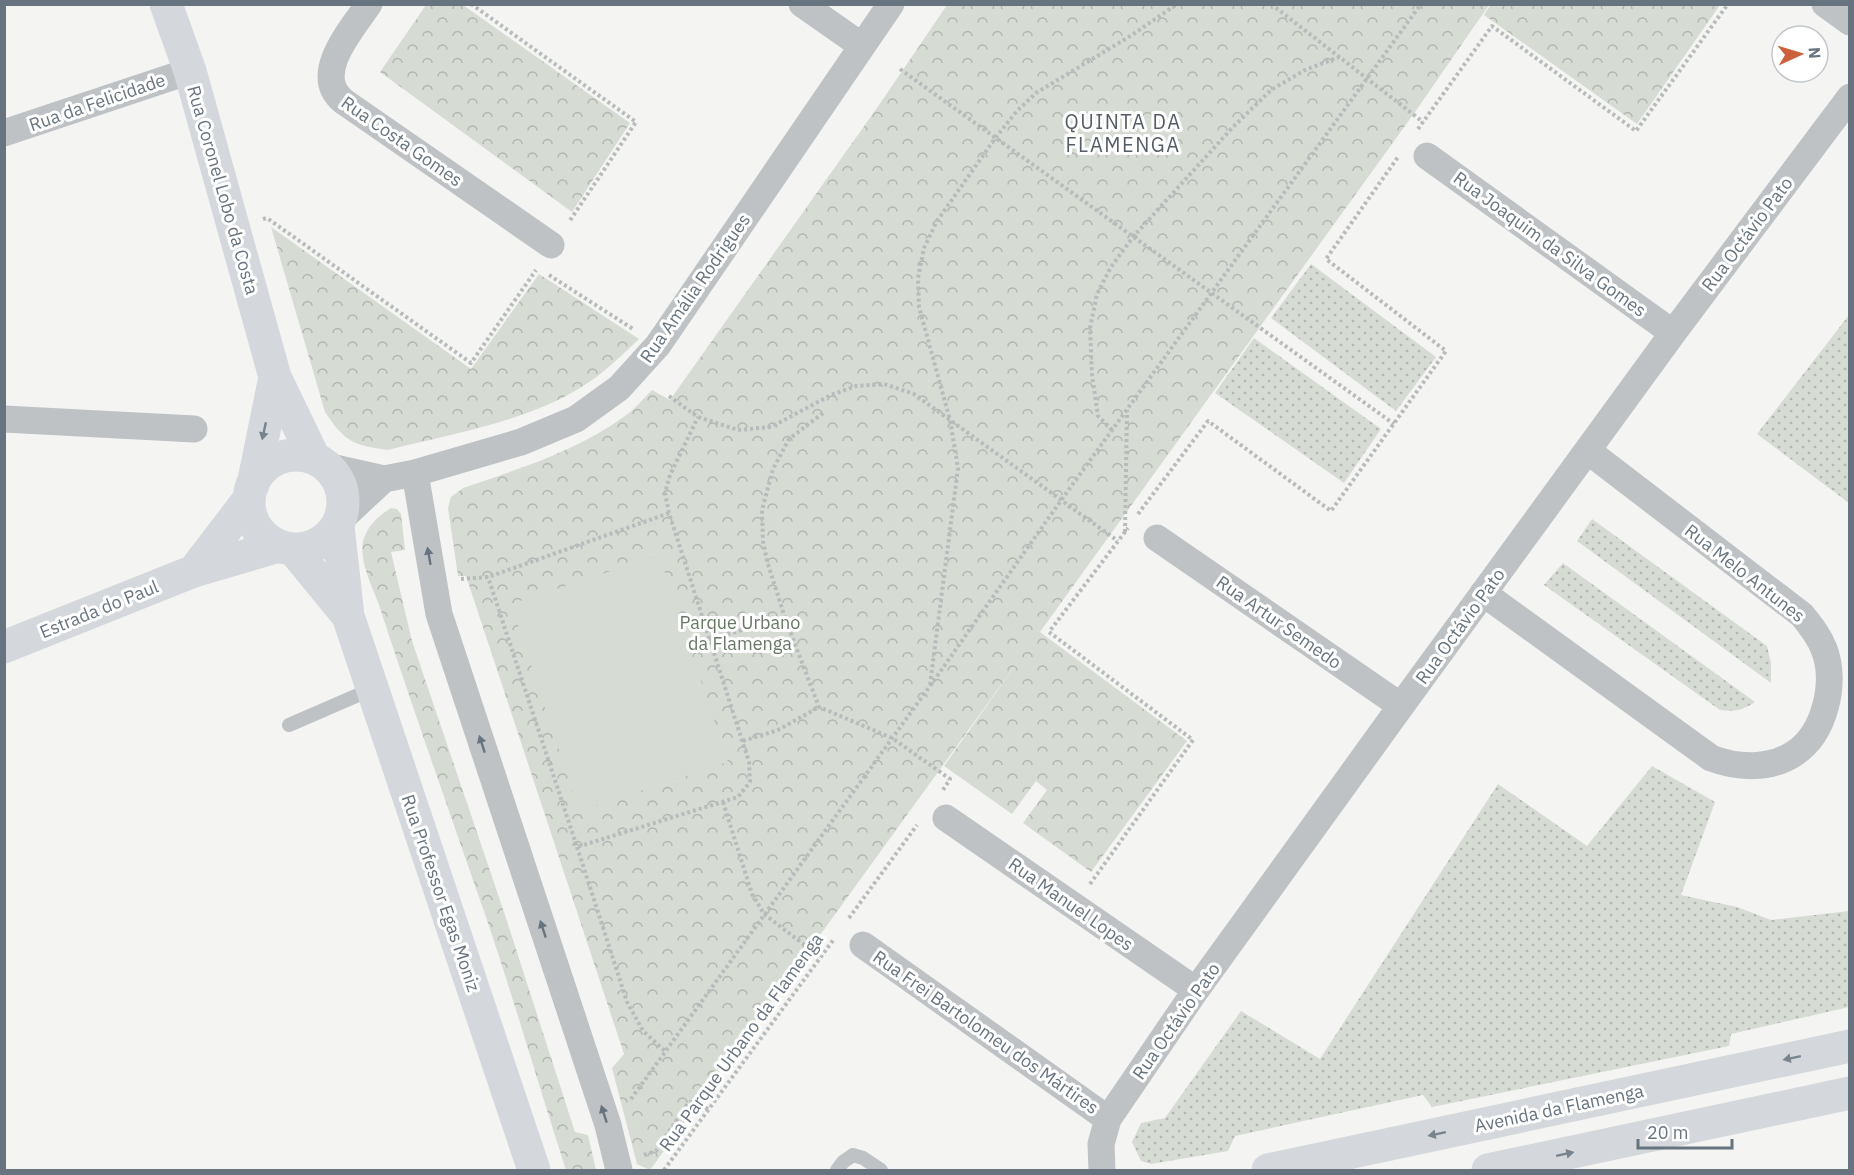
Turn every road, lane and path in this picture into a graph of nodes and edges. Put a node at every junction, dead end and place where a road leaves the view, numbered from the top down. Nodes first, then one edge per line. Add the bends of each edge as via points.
1 (166, 4) edge
2 (369, 4) edge
3 (471, 4) edge
4 (802, 4) edge
5 (891, 4) edge
6 (1177, 4) edge
7 (1271, 4) edge
8 (1421, 4) edge
9 (1728, 4) edge
10 (1825, 4) edge
11 (1850, 22) edge
12 (862, 46) junction
13 (1339, 57) junction
14 (900, 69) dead end
15 (190, 71) junction
16 (1367, 80) junction
17 (1850, 97) edge
18 (1423, 122) junction
19 (4, 133) edge
20 (996, 137) junction
21 (1414, 148) junction
22 (233, 226) junction
23 (1134, 237) junction
24 (544, 256) junction
25 (548, 274) dead end
26 (1213, 292) junction
27 (1673, 333) junction
28 (658, 345) junction
29 (275, 377) junction
30 (669, 396) dead end
31 (1127, 410) junction
32 (823, 413) dead end
33 (698, 417) junction
34 (4, 419) edge
35 (950, 420) junction
36 (1394, 424) junction
37 (194, 429) dead end
38 (1112, 430) junction
39 (1588, 451) junction
40 (320, 462) junction
41 (415, 473) junction
42 (384, 479) junction
43 (251, 492) junction
44 (1062, 499) junction
45 (669, 513) junction
46 (339, 523) junction
47 (1125, 532) junction
48 (1157, 538) dead end
49 (1118, 541) junction
50 (286, 547) junction
51 (194, 571) junction
52 (488, 577) junction
53 (454, 580) dead end
54 (1484, 593) junction
55 (348, 616) junction
56 (785, 618) junction
57 (710, 639) junction
58 (4, 647) edge
59 (930, 686) junction
60 (372, 689) junction
61 (1401, 706) junction
62 (819, 707) junction
63 (289, 725) dead end
64 (892, 738) junction
65 (743, 741) junction
66 (723, 802) junction
67 (936, 810) junction
68 (577, 847) junction
69 (1074, 906) junction
70 (764, 914) junction
71 (848, 920) dead end
72 (834, 938) dead end
73 (863, 945) dead end
74 (820, 957) junction
75 (1196, 990) junction
76 (1850, 1046) edge
77 (666, 1051) junction
78 (1850, 1093) edge
79 (625, 1107) dead end
80 (709, 1110) junction
81 (1108, 1119) junction
82 (618, 1165) edge
83 (534, 1170) edge
84 (664, 1170) edge
85 (837, 1170) edge
86 (881, 1170) edge
87 (1102, 1170) edge
88 (1268, 1170) edge
89 (1488, 1170) edge

1 - 15 street, Rua Coronel Lobo da Costa
2 - 24 street, Rua Costa Gomes via 335,57 332,77 336,93
3 - 24 path via 636,122
4 - 12 street
5 - 12 street, Rua Amália Rodrigues
6 - 20 path via 1036,93
7 - 13 path
8 - 16 path
9 - 18 path via 1636,131 1492,26
10 - 11 street
12 - 28 street, Rua Amália Rodrigues
13 - 16 path
13 - 23 path via 1305,70 1271,90
14 - 20 path
15 - 19 street, Rua da Felicidade
15 - 22 street, Rua Coronel Lobo da Costa
16 - 18 path
16 - 26 path
17 - 27 street, Rua Octávio Pato
18 - 21 path
20 - 23 path
20 - 35 path via 937,221 924,248 918,278 918,307
21 - 27 street, Rua Joaquim da Silva Gomes
21 - 36 path via 1326,259 1446,351
22 - 24 path via 267,218 471,363
22 - 29 street, Rua Coronel Lobo da Costa
23 - 26 path
23 - 38 path via 1097,294 1090,328 1098,416
25 - 28 path
26 - 31 path
26 - 36 path
27 - 39 street, Rua Octávio Pato
28 - 41 street, Rua Amália Rodrigues via 619,388 576,419 521,441
29 - 40 street, Rua Coronel Lobo da Costa
29 -> 43 street, Rua Coronel Lobo da Costa
30 - 33 path
31 - 38 path
31 - 47 path
32 - 56 path via 789,439 772,469 762,510 765,551
33 - 35 path via 738,430 771,427 831,395 856,386 884,384 914,393
33 - 45 path via 670,475 665,493
34 - 37 street
35 - 44 path
35 - 59 path via 957,483
36 - 47 path via 1331,511 1208,421
38 - 44 path
39 - 54 street, Rua Octávio Pato
39 - 54 street, Rua Melo Antunes via 1802,615 1816,632 1825,651 1829,693 1825,711 1807,741 1785,759 1761,765 1734,765 1711,758
40 - 42 street, Rua Amália Rodrigues
40 - 43 street via 300,455 271,462 260,472
40 - 46 street via 336,477 342,491
41 - 42 street, Rua Amália Rodrigues
82 -> 41 street via 439,614
42 - 46 street
43 - 50 street via 256,527 266,538
43 - 51 street
44 - 49 path
44 - 59 path
45 - 52 path
45 - 57 path
46 - 50 street via 321,542 308,548
46 - 55 street, Rua Professor Egas Moniz
47 - 49 path
48 - 61 street, Rua Artur Semedo
49 - 69 path via 1049,632 1193,740
50 - 51 street, Estrada do Paul
50 - 55 street, Rua Professor Egas Moniz
51 - 58 street, Estrada do Paul
52 - 53 path
52 - 68 path
54 - 61 street, Rua Octávio Pato
55 - 60 street, Rua Professor Egas Moniz
56 - 57 path
56 - 62 path
57 - 65 path
59 - 64 path
60 - 63 lane
60 - 83 street, Rua Professor Egas Moniz
61 - 75 street, Rua Octávio Pato
62 - 64 path
62 - 65 path via 778,730
64 - 67 path via 950,779
64 - 70 path
65 - 66 path via 750,782 738,797
66 - 68 path
66 - 70 path via 752,894
67 - 69 street, Rua Manuel Lopes
67 - 71 path
68 - 77 path via 627,1002 643,1031
69 - 75 street, Rua Manuel Lopes
70 - 74 path
70 - 77 path
72 - 74 path, Rua Parque Urbano da Flamenga
73 - 81 street, Rua Frei Bartolomeu dos Mártires
74 - 80 path, Rua Parque Urbano da Flamenga
75 - 81 street, Rua Octávio Pato
76 -> 88 street, Avenida da Flamenga
77 - 79 path
89 -> 78 street
80 - 82 path via 698,1102 689,1102 656,1151
80 - 84 path, Rua Parque Urbano da Flamenga
81 - 87 street, Rua Octávio Pato via 1101,1143
85 - 86 lane via 853,1155

